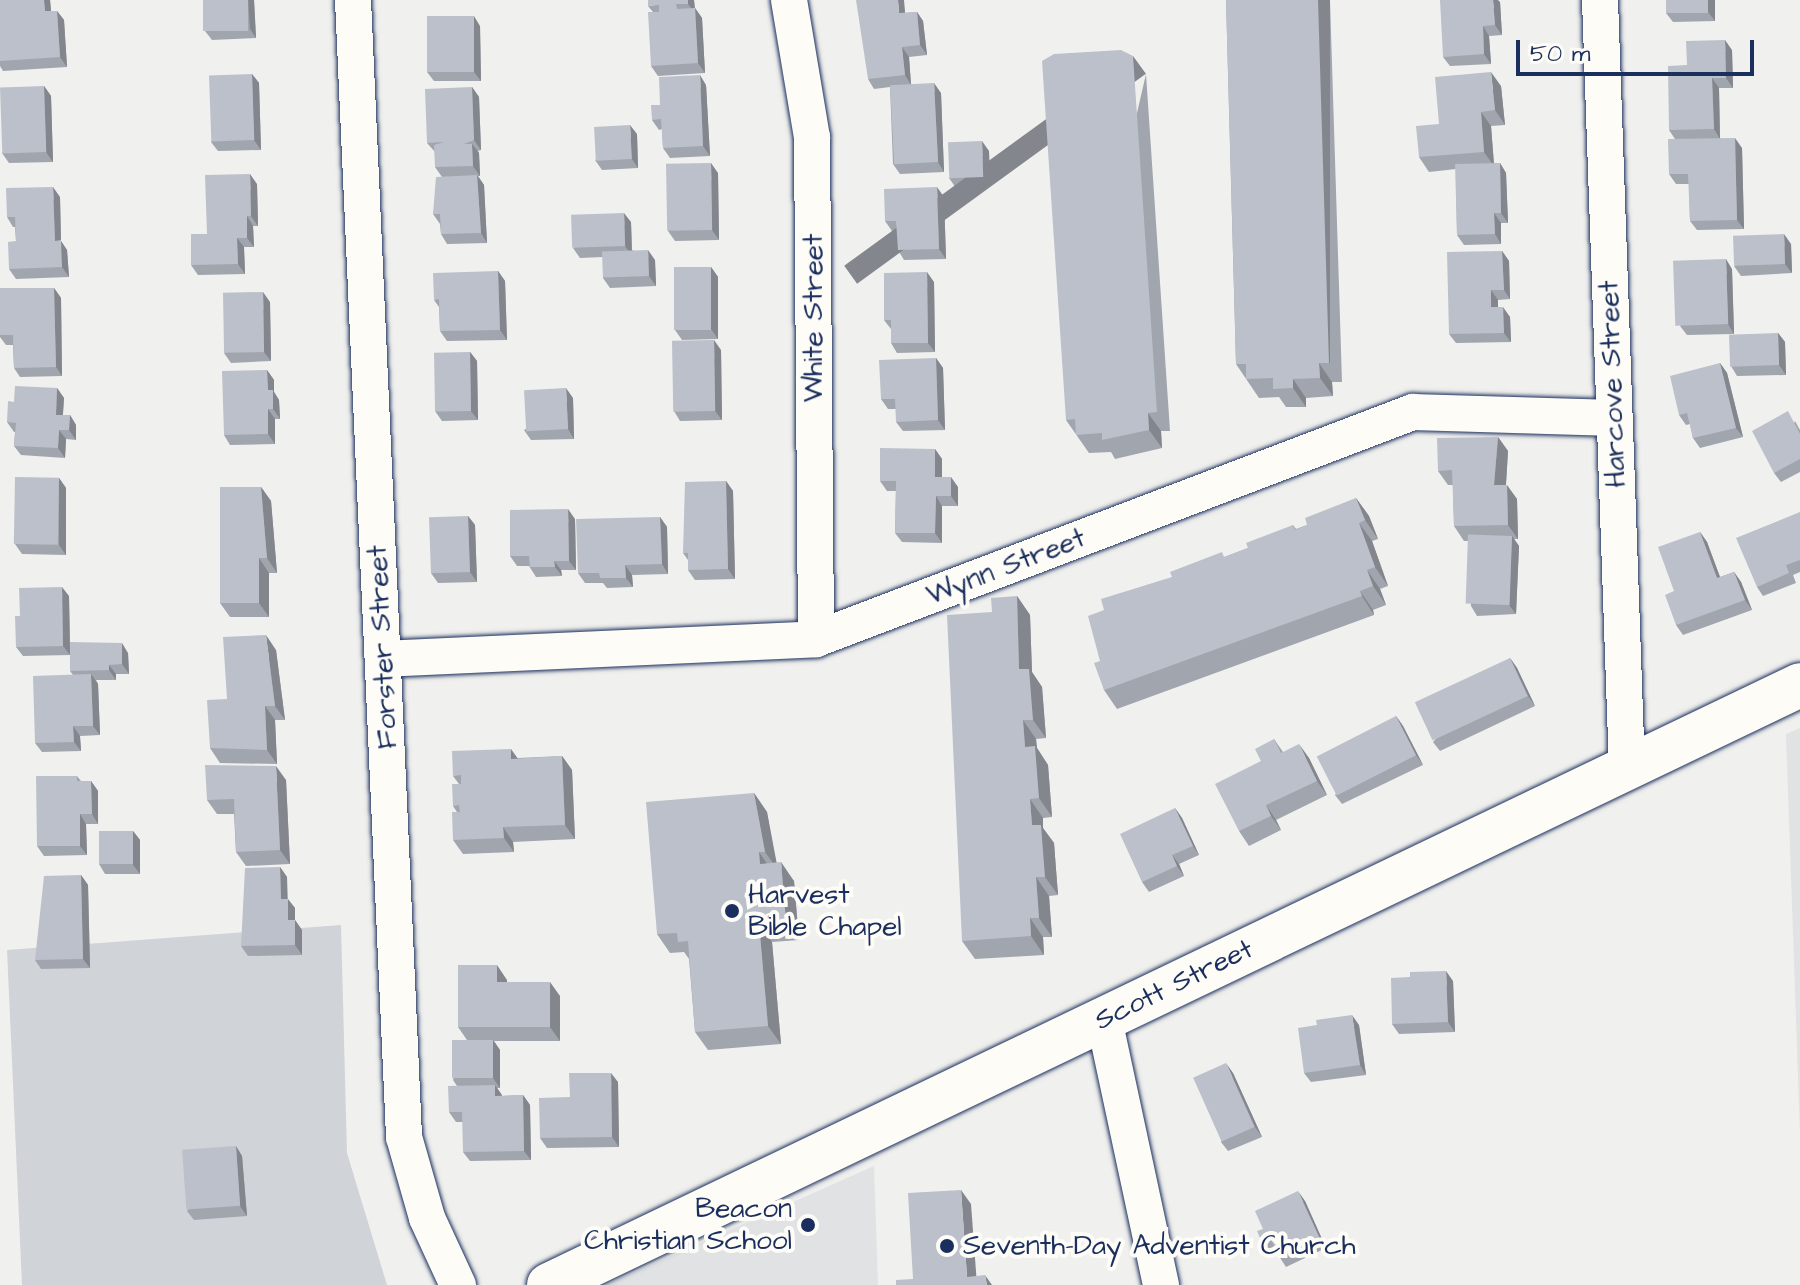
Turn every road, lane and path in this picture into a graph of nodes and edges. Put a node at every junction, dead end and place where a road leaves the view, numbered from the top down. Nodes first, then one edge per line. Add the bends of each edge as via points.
1 (353, 0) edge
2 (789, 0) edge
3 (1600, 0) edge
4 (1614, 418) junction
5 (816, 639) junction
6 (383, 659) junction
7 (1800, 685) edge
8 (1627, 768) junction
9 (1104, 1019) junction
10 (458, 1285) edge
11 (549, 1285) edge
12 (1161, 1285) edge

1 - 6 street, Forster Street
2 - 5 street, White Street via 812,137
3 - 4 street, Harcove Street
4 - 5 street, Wynn Street via 1413,412
4 - 8 street, Harcove Street
5 - 6 street, Wynn Street
6 - 10 street, Forster Street via 404,1137 427,1218
7 - 8 main road, Scott Street
8 - 9 main road, Scott Street
9 - 11 main road, Scott Street
9 - 12 street

